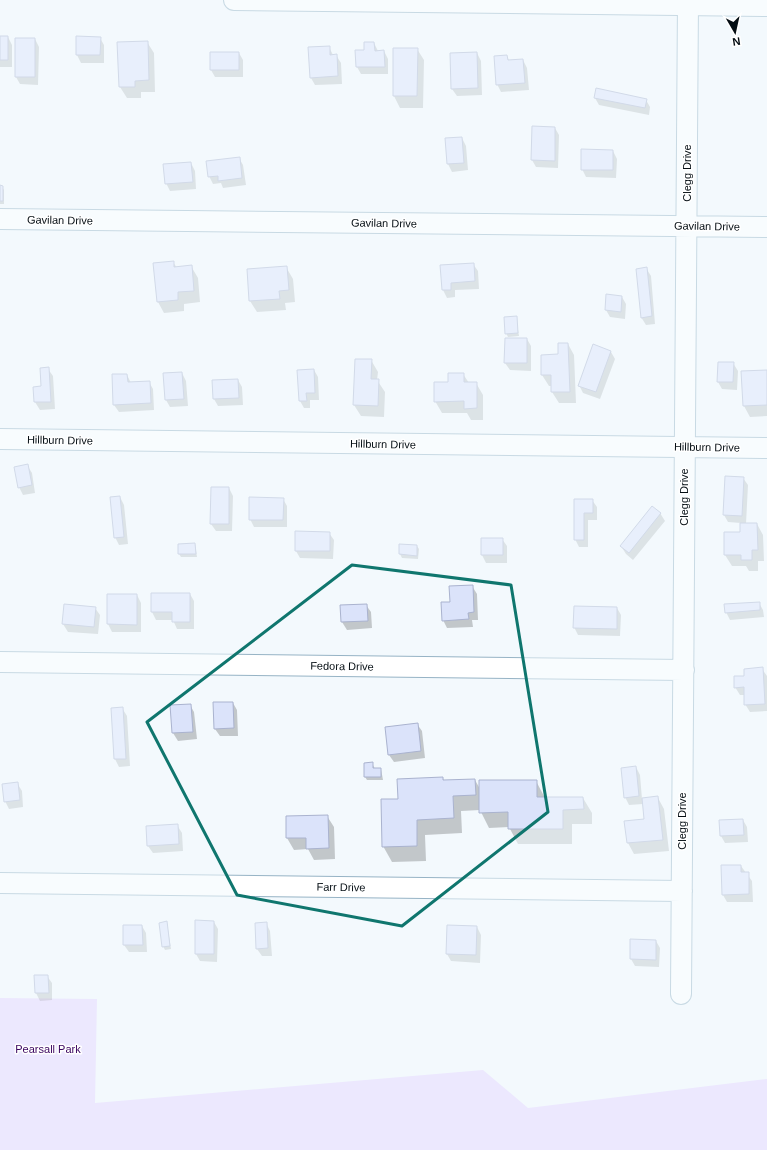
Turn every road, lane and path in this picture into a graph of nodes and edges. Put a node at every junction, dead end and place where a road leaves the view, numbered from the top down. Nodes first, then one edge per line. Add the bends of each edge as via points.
1 (234, 0) edge
2 (688, 2) edge
3 (767, 6) edge
4 (0, 219) edge
5 (686, 226) junction
6 (767, 227) edge
7 (0, 439) edge
8 (684, 447) junction
9 (767, 448) edge
10 (0, 662) edge
11 (684, 670) junction
12 (0, 884) edge
13 (682, 891) junction
14 (681, 994) dead end

1 - 2 street
2 - 3 street
2 - 5 street, Clegg Drive
4 - 5 street, Gavilan Drive
5 - 6 street, Gavilan Drive
5 - 8 street, Clegg Drive
7 - 8 street, Hillburn Drive
8 - 9 street, Hillburn Drive
8 - 11 street, Clegg Drive
10 - 11 street, Fedora Drive
11 - 13 street, Clegg Drive
12 - 13 street, Farr Drive
13 - 14 street, Clegg Drive

